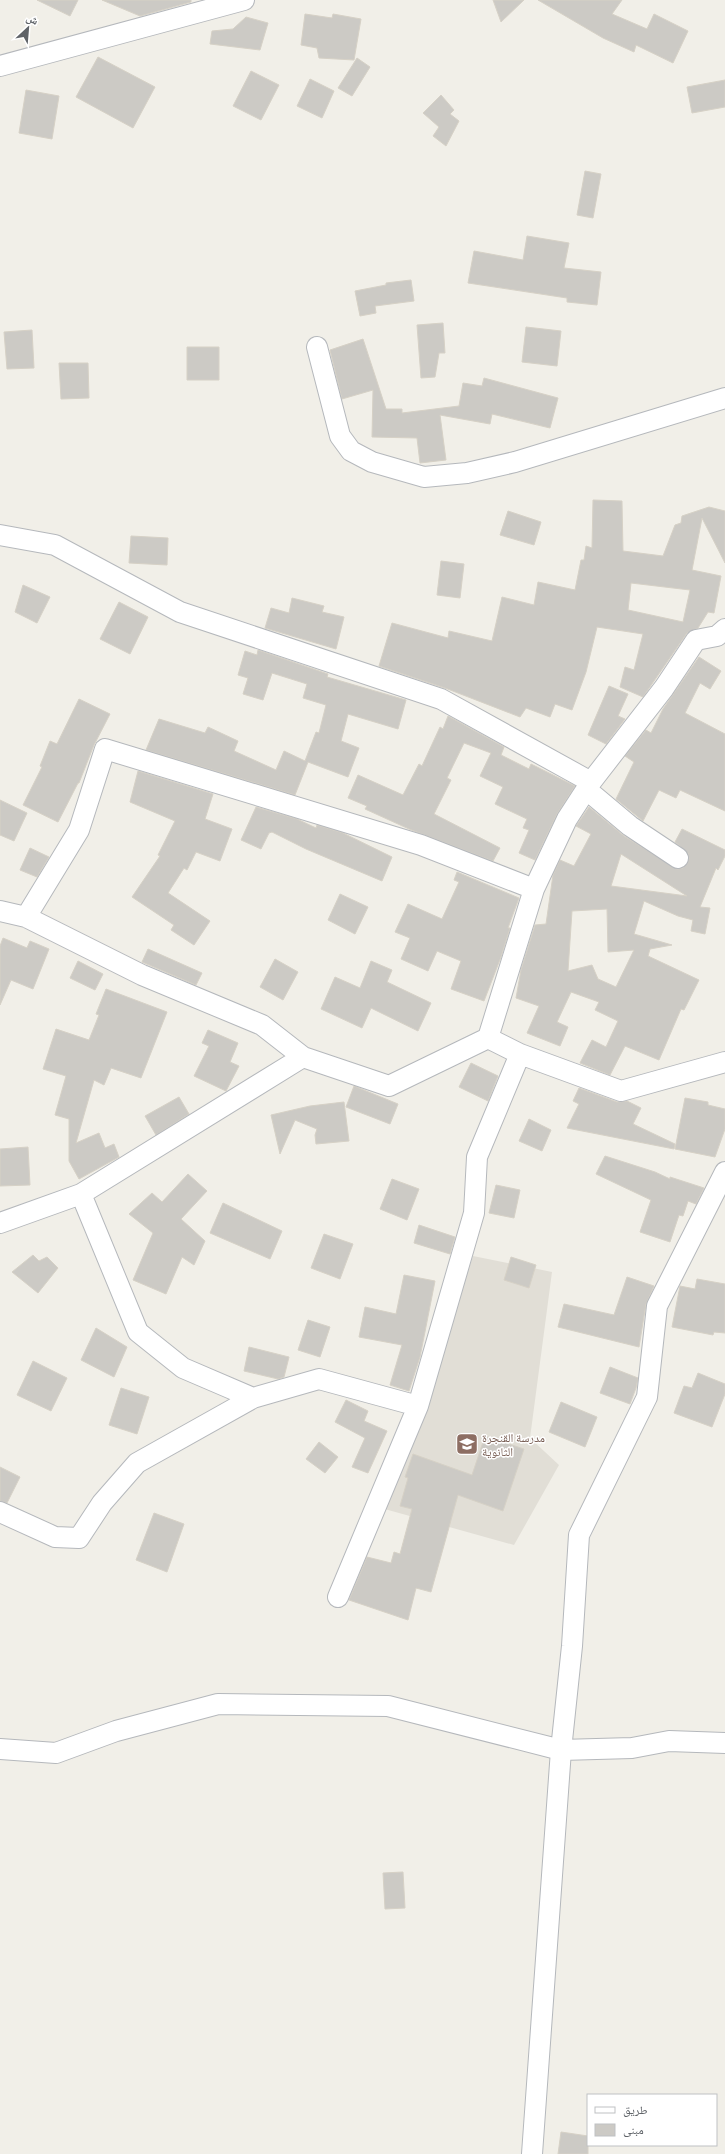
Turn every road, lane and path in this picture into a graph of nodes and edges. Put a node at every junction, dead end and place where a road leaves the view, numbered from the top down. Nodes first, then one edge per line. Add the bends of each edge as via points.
1 (244, 0) edge
2 (207, 5) edge
3 (0, 66) edge
4 (317, 347) dead end
5 (725, 398) edge
6 (0, 535) edge
7 (725, 629) edge
8 (589, 786) junction
9 (678, 858) dead end
10 (534, 889) junction
11 (0, 911) edge
12 (26, 917) junction
13 (488, 1038) junction
14 (520, 1054) junction
15 (303, 1057) junction
16 (725, 1062) edge
17 (725, 1172) edge
18 (81, 1194) junction
19 (0, 1223) edge
20 (253, 1398) junction
21 (418, 1406) junction
22 (0, 1512) edge
23 (338, 1597) dead end
24 (725, 1743) edge
25 (0, 1749) edge
26 (561, 1750) junction
27 (532, 2154) edge

1 - 2 street
2 - 3 street
4 - 5 street via 340,436 351,451 372,462 424,477 467,474 515,462
6 - 8 street via 55,545 180,612 441,699
7 - 8 street via 717,636 696,640 664,688
8 - 9 street via 630,826
8 - 10 street via 567,819
10 - 12 street via 421,845 105,749 79,830
10 - 13 street
11 - 12 street
12 - 15 street via 142,975 262,1025
13 - 14 street
13 - 15 street via 389,1086
14 - 16 street via 622,1091
14 - 21 street via 476,1157 474,1213
15 - 18 street
17 - 26 street via 658,1306 647,1398 579,1536 572,1646
18 - 19 street
18 - 20 street via 138,1332 183,1368
20 - 21 street via 319,1379
20 - 22 street via 137,1463 102,1503 79,1538 55,1537
21 - 23 street
24 - 26 street via 669,1741 632,1748
25 - 26 street via 56,1753 116,1731 218,1704 388,1706
26 - 27 street

